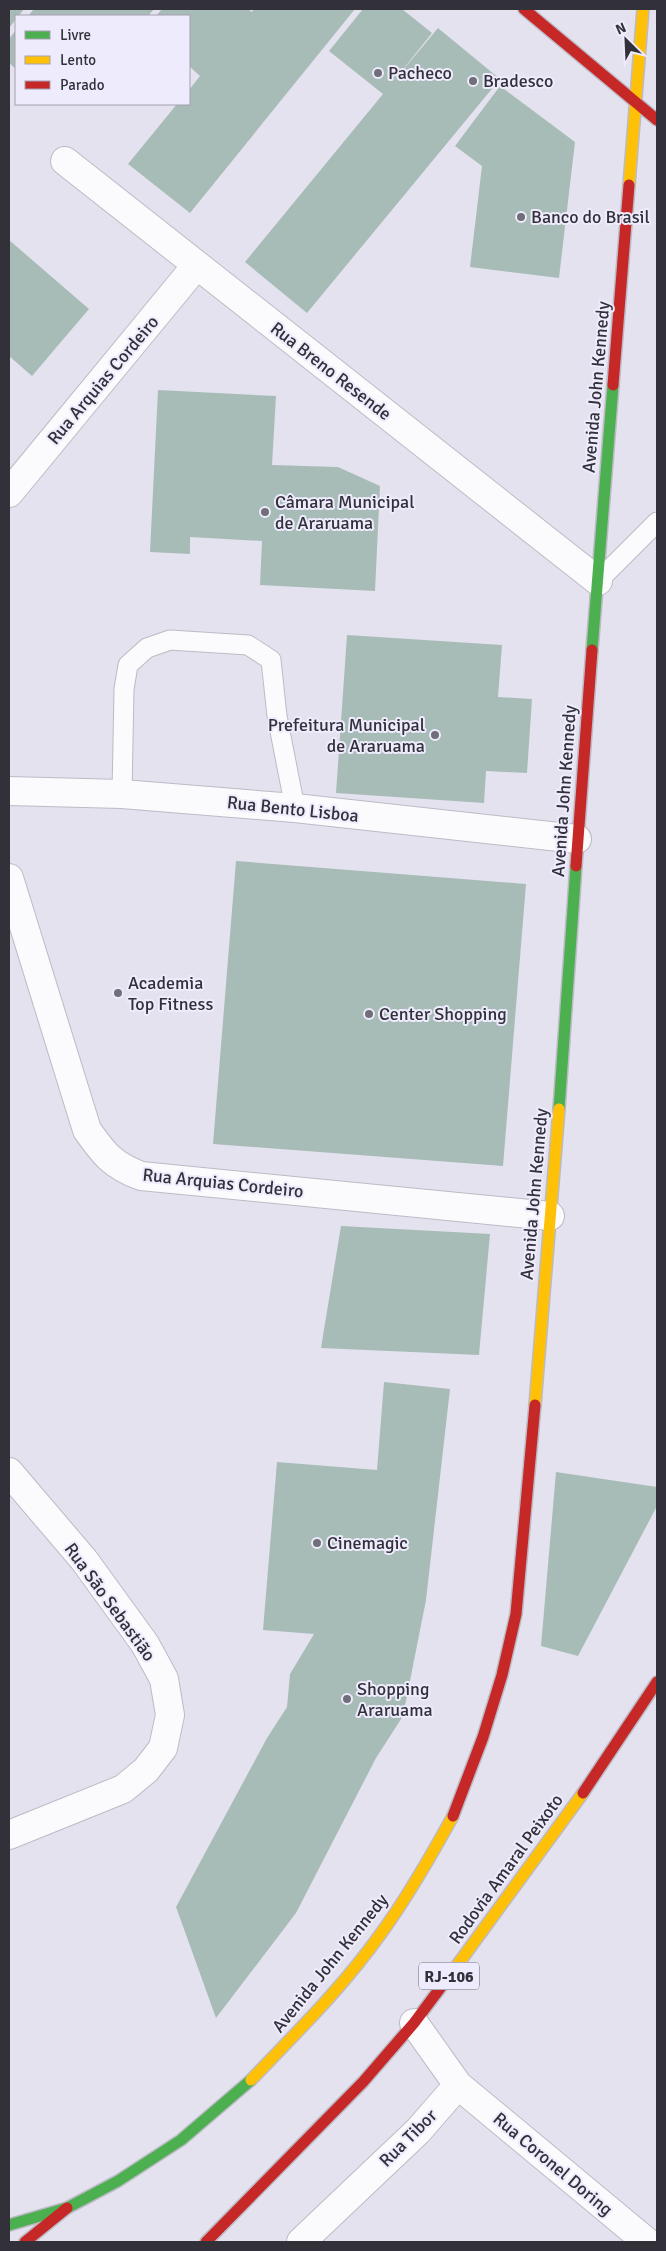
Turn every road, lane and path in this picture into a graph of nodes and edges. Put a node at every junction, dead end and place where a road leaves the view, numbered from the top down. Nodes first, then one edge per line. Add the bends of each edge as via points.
1 (524, 9) edge
2 (643, 9) edge
3 (636, 103) junction
4 (657, 120) edge
5 (65, 161) dead end
6 (196, 266) junction
7 (9, 493) edge
8 (657, 522) edge
9 (598, 581) junction
10 (9, 791) edge
11 (122, 794) junction
12 (295, 808) junction
13 (577, 839) junction
14 (9, 878) edge
15 (550, 1216) junction
16 (14, 1490) edge
17 (657, 1682) edge
18 (9, 1835) edge
19 (414, 2023) junction
20 (458, 2085) junction
21 (67, 2208) junction
22 (9, 2225) edge
23 (25, 2242) edge
24 (206, 2242) edge
25 (301, 2242) edge
26 (647, 2242) edge

1 - 3 main road
2 - 3 main road, Avenida John Kennedy
3 - 4 main road
3 - 9 main road, Avenida John Kennedy
5 - 6 street, Rua Breno Resende
6 - 7 street, Rua Arquias Cordeiro
6 - 9 street, Rua Breno Resende
8 - 9 lane
9 - 13 main road, Avenida John Kennedy
10 - 11 street, Rua Bento Lisboa
11 - 12 street, Rua Bento Lisboa
11 - 12 lane via 124,689 128,665 147,648 170,640 248,645 271,660 277,716
12 - 13 street, Rua Bento Lisboa
13 - 15 main road, Avenida John Kennedy via 568,1005
14 - 15 street, Rua Arquias Cordeiro via 87,1130 104,1153 121,1168 141,1176
15 - 21 main road, Avenida John Kennedy via 516,1614 484,1737 455,1812 421,1875 381,1934 318,2010 249,2083 180,2140 118,2181
16 - 18 street, Rua São Sebastião via 84,1560 145,1644 164,1679 170,1715 163,1748 146,1770 123,1789
17 - 19 main road, Rodovia Amaral Peixoto / RJ-106 via 525,1875
19 - 20 street
19 - 24 main road, Rodovia Amaral Peixoto / RJ-106 via 363,2082
20 - 25 street, Rua Tibor via 418,2131
20 - 26 street, Rua Coronel Doring
21 - 22 main road
21 - 23 main road

